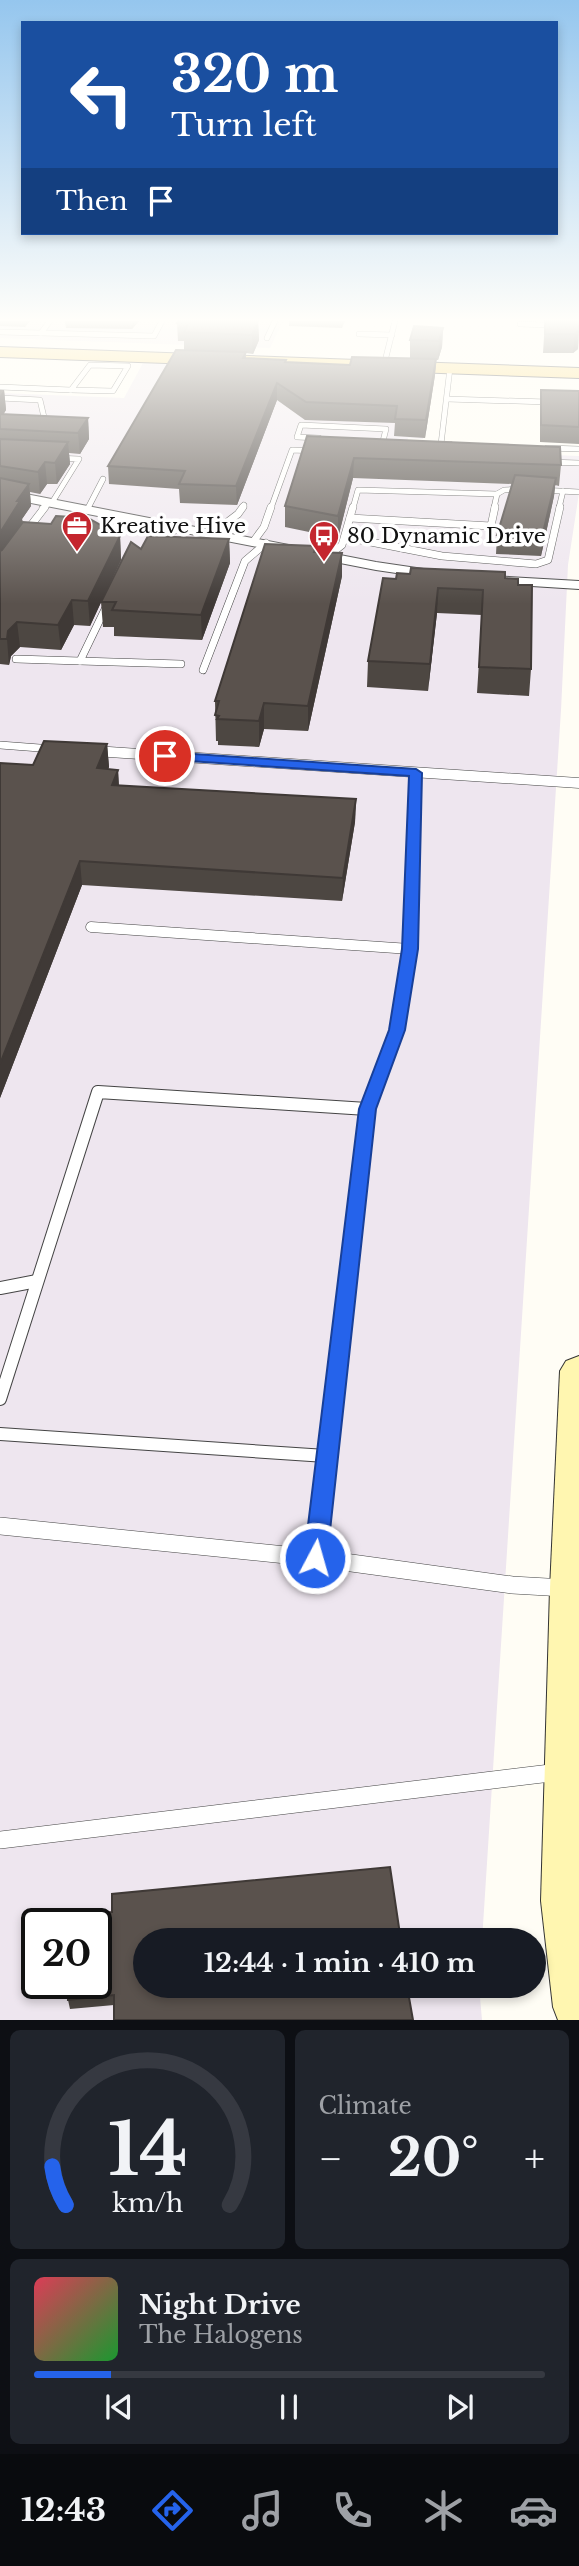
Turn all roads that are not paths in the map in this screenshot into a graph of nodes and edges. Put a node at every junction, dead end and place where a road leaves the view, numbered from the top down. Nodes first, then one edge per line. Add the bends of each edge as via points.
1 (43, 415) edge
2 (445, 415) edge
3 (35, 430) edge
4 (334, 439) edge
5 (371, 441) edge
6 (383, 441) junction
7 (395, 442) edge
8 (429, 444) edge
9 (441, 444) junction
10 (454, 445) edge
11 (540, 448) edge
12 (579, 449) edge
13 (319, 452) edge
14 (53, 458) edge
15 (538, 461) edge
16 (579, 463) edge
17 (103, 479) dead end
18 (563, 491) junction
19 (579, 492) edge
20 (0, 493) edge
21 (497, 494) junction
22 (53, 502) junction
23 (244, 505) dead end
24 (88, 508) junction
25 (350, 518) junction
26 (179, 527) junction
27 (214, 533) junction
28 (345, 537) junction
29 (20, 540) edge
30 (257, 542) junction
31 (144, 549) edge
32 (328, 556) junction
33 (447, 576) edge
34 (471, 579) edge
35 (579, 585) edge
36 (109, 600) edge
37 (16, 659) dead end
38 (80, 661) junction
39 (181, 664) dead end
40 (203, 670) dead end
41 (0, 745) edge
42 (69, 750) edge
43 (82, 751) edge
44 (416, 773) junction
45 (579, 783) edge
46 (91, 927) dead end
47 (410, 949) junction
48 (368, 1109) junction
49 (37, 1281) junction
50 (0, 1288) edge
51 (579, 1371) edge
52 (0, 1399) edge
53 (0, 1434) edge
54 (578, 1440) edge
55 (326, 1456) junction
56 (0, 1526) edge
57 (315, 1558) junction
58 (571, 1589) junction
59 (573, 1771) edge
60 (0, 1840) edge
61 (579, 2007) edge

1 - 3 lane via 47,431
2 - 9 lane
4 - 6 lane via 297,437 301,425 386,429
5 - 6 lane
6 - 7 lane
8 - 9 lane
9 - 10 lane
11 - 12 lane
13 - 30 lane via 292,450
14 - 22 lane via 79,459
15 - 16 lane
17 - 24 lane
18 - 19 lane
18 - 21 lane via 513,488
18 - 28 lane via 548,560 536,564 442,556
20 - 22 street
21 - 25 lane via 358,490
21 - 25 lane via 491,526
22 - 24 street
22 - 29 lane via 40,510
23 - 27 lane
24 - 26 street
25 - 28 lane
26 - 27 street
26 - 31 lane
27 - 30 street
28 - 32 lane
30 - 32 street
30 - 40 lane via 245,561
32 - 33 street
34 - 35 street
36 - 38 lane
37 - 38 lane
38 - 39 lane
41 - 42 lane
43 - 44 lane
44 - 45 lane
44 - 47 lane
46 - 47 lane
47 - 48 lane via 397,1030
48 - 49 lane via 98,1092
48 - 55 lane
49 - 50 lane
49 - 52 lane
51 - 54 main road
53 - 55 lane
54 - 58 main road
55 - 57 lane
56 - 57 lane
57 - 58 lane
58 - 59 main road
59 - 60 lane
59 - 61 main road via 566,1901

